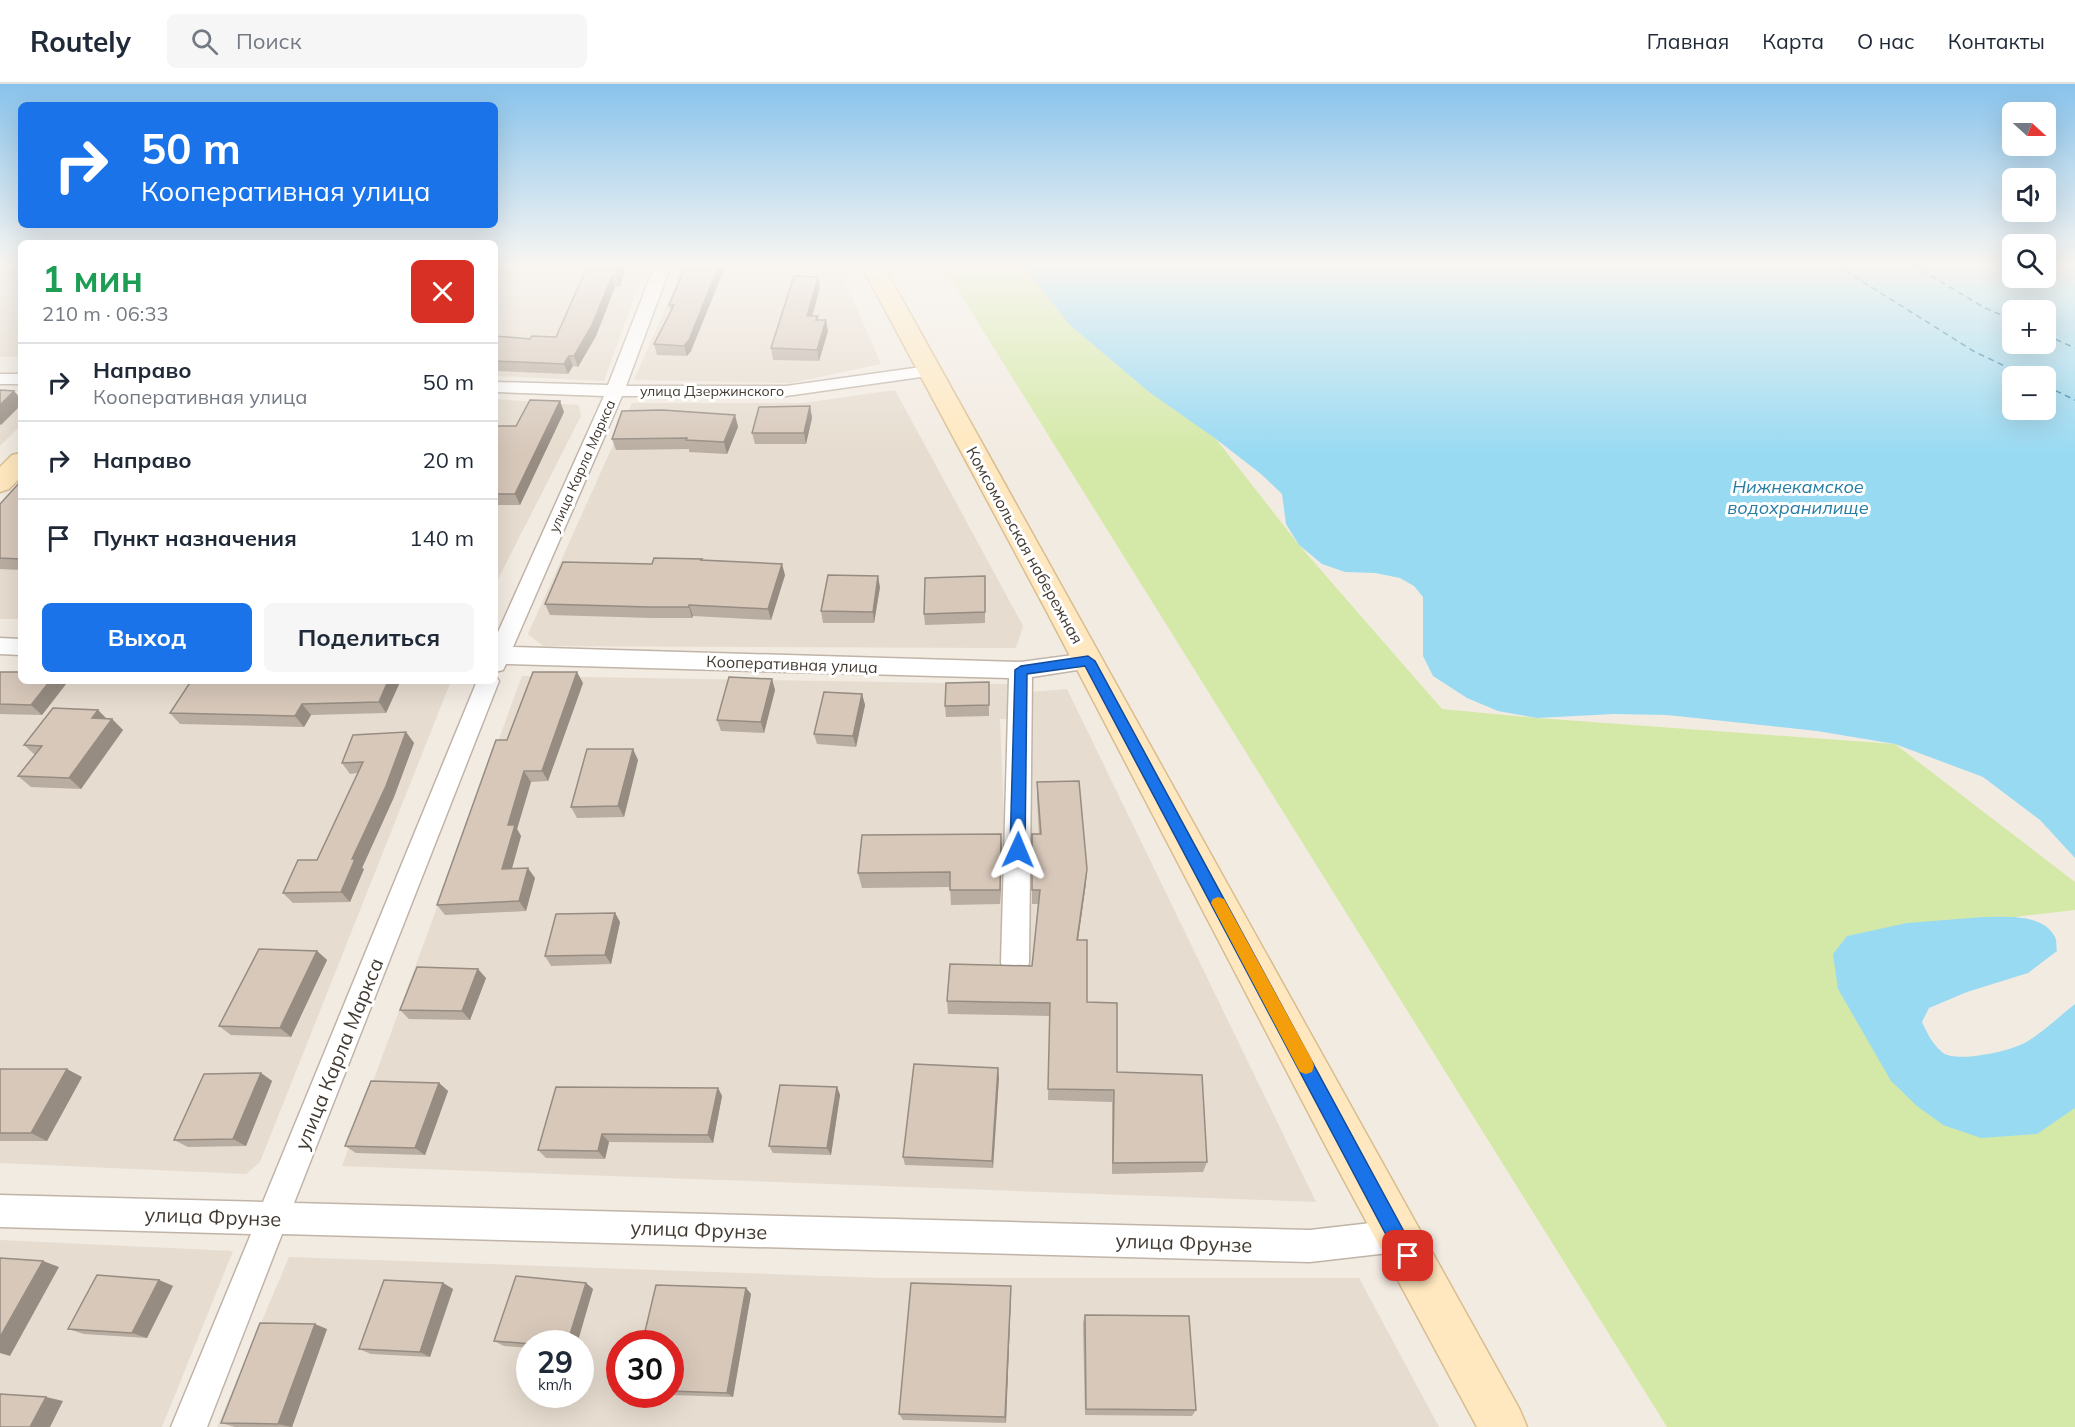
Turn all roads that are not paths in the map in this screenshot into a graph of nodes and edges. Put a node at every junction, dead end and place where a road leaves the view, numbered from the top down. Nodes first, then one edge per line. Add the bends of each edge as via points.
1 (639, 328) edge
2 (905, 328) edge
3 (928, 371) junction
4 (0, 379) edge
5 (18, 379) edge
6 (498, 387) edge
7 (615, 391) junction
8 (18, 463) edge
9 (0, 483) edge
10 (0, 646) edge
11 (18, 647) edge
12 (498, 655) edge
13 (1088, 661) junction
14 (498, 664) edge
15 (1021, 670) junction
16 (486, 684) edge
17 (1015, 963) edge
18 (0, 1211) edge
19 (273, 1219) junction
20 (1397, 1236) junction
21 (189, 1427) edge
22 (1503, 1427) edge

1 - 7 street, улица Карла Маркса
2 - 3 street, Комсомольская набережная
3 - 7 street, улица Дзержинского via 786,391
3 - 13 street, Комсомольская набережная
4 - 5 street
6 - 7 street, улица Дзержинского
7 - 12 street, улица Карла Маркса
8 - 9 street
10 - 11 street
13 - 15 street, Кооперативная улица
13 - 20 street, Комсомольская набережная
14 - 15 street, Кооперативная улица
15 - 17 street
16 - 19 street, улица Карла Маркса
18 - 19 street, улица Фрунзе
19 - 20 street, улица Фрунзе via 1310,1246
19 - 21 street, улица Карла Маркса
20 - 22 street, Комсомольская набережная

